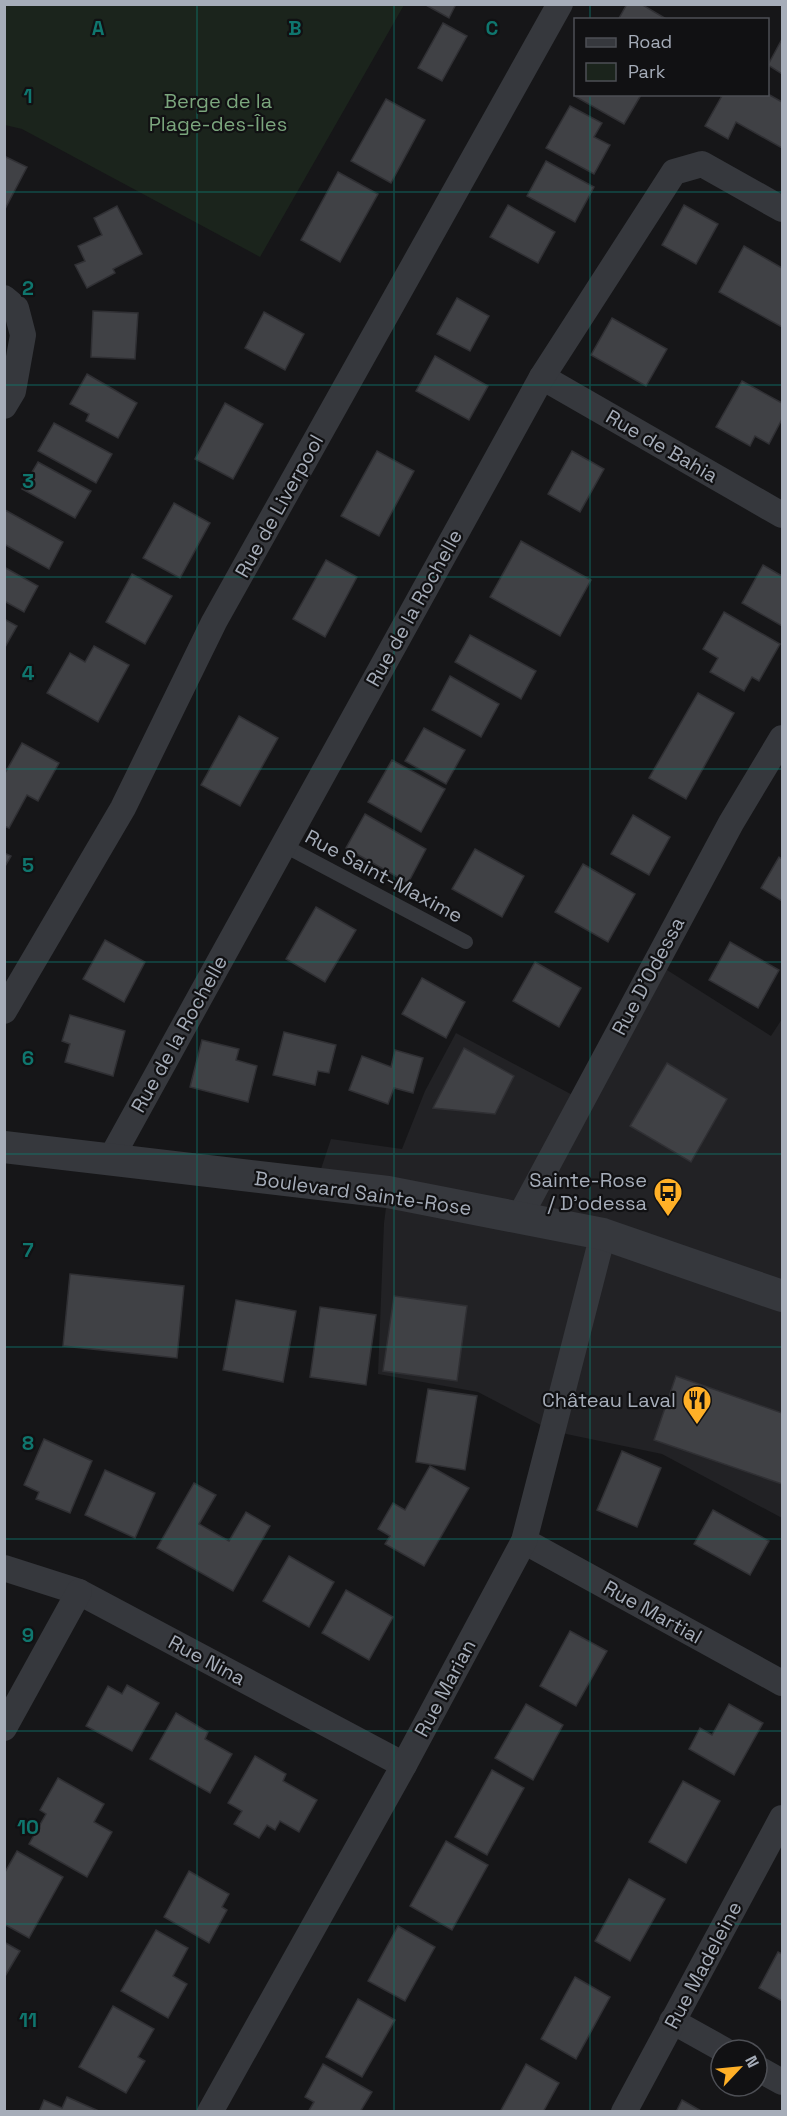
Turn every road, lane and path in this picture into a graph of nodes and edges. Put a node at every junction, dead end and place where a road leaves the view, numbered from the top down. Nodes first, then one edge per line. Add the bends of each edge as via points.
1 (560, 4) edge
2 (783, 209) edge
3 (4, 298) edge
4 (542, 377) junction
5 (4, 406) edge
6 (783, 515) edge
7 (783, 738) edge
8 (283, 845) junction
9 (466, 942) dead end
10 (4, 1011) edge
11 (4, 1147) edge
12 (110, 1160) junction
13 (519, 1218) junction
14 (603, 1234) junction
15 (783, 1296) edge
16 (524, 1541) junction
17 (4, 1568) edge
18 (79, 1592) junction
19 (783, 1683) edge
20 (4, 1728) edge
21 (404, 1765) junction
22 (783, 1818) edge
23 (672, 2021) junction
24 (709, 2042) edge
25 (769, 2074) edge
26 (783, 2082) edge
27 (210, 2112) edge
28 (624, 2112) edge

1 - 10 street, Rue de Liverpool via 214,622 123,808
2 - 4 street, Rue de la Rochelle via 702,164 674,172
3 - 5 street via 16,308 23,335 13,391
4 - 6 street, Rue de Bahia
4 - 8 street, Rue de la Rochelle
7 - 13 street, Rue D'Odessa via 730,823
8 - 9 lane, Rue Saint-Maxime
8 - 12 street, Rue de la Rochelle
11 - 12 street, Boulevard Sainte-Rose
12 - 13 street, Boulevard Sainte-Rose via 388,1192
13 - 14 street, Boulevard Sainte-Rose
14 - 15 street, Boulevard Sainte-Rose
14 - 16 street, Rue Marian
16 - 19 street, Rue Martial
16 - 21 street, Rue Marian
17 - 18 street, Rue Nina
18 - 20 street
18 - 21 street, Rue Nina
21 - 27 street, Rue Marian
22 - 23 street, Rue Madeleine
23 - 24 street
23 - 28 street, Rue Madeleine
25 - 26 street

